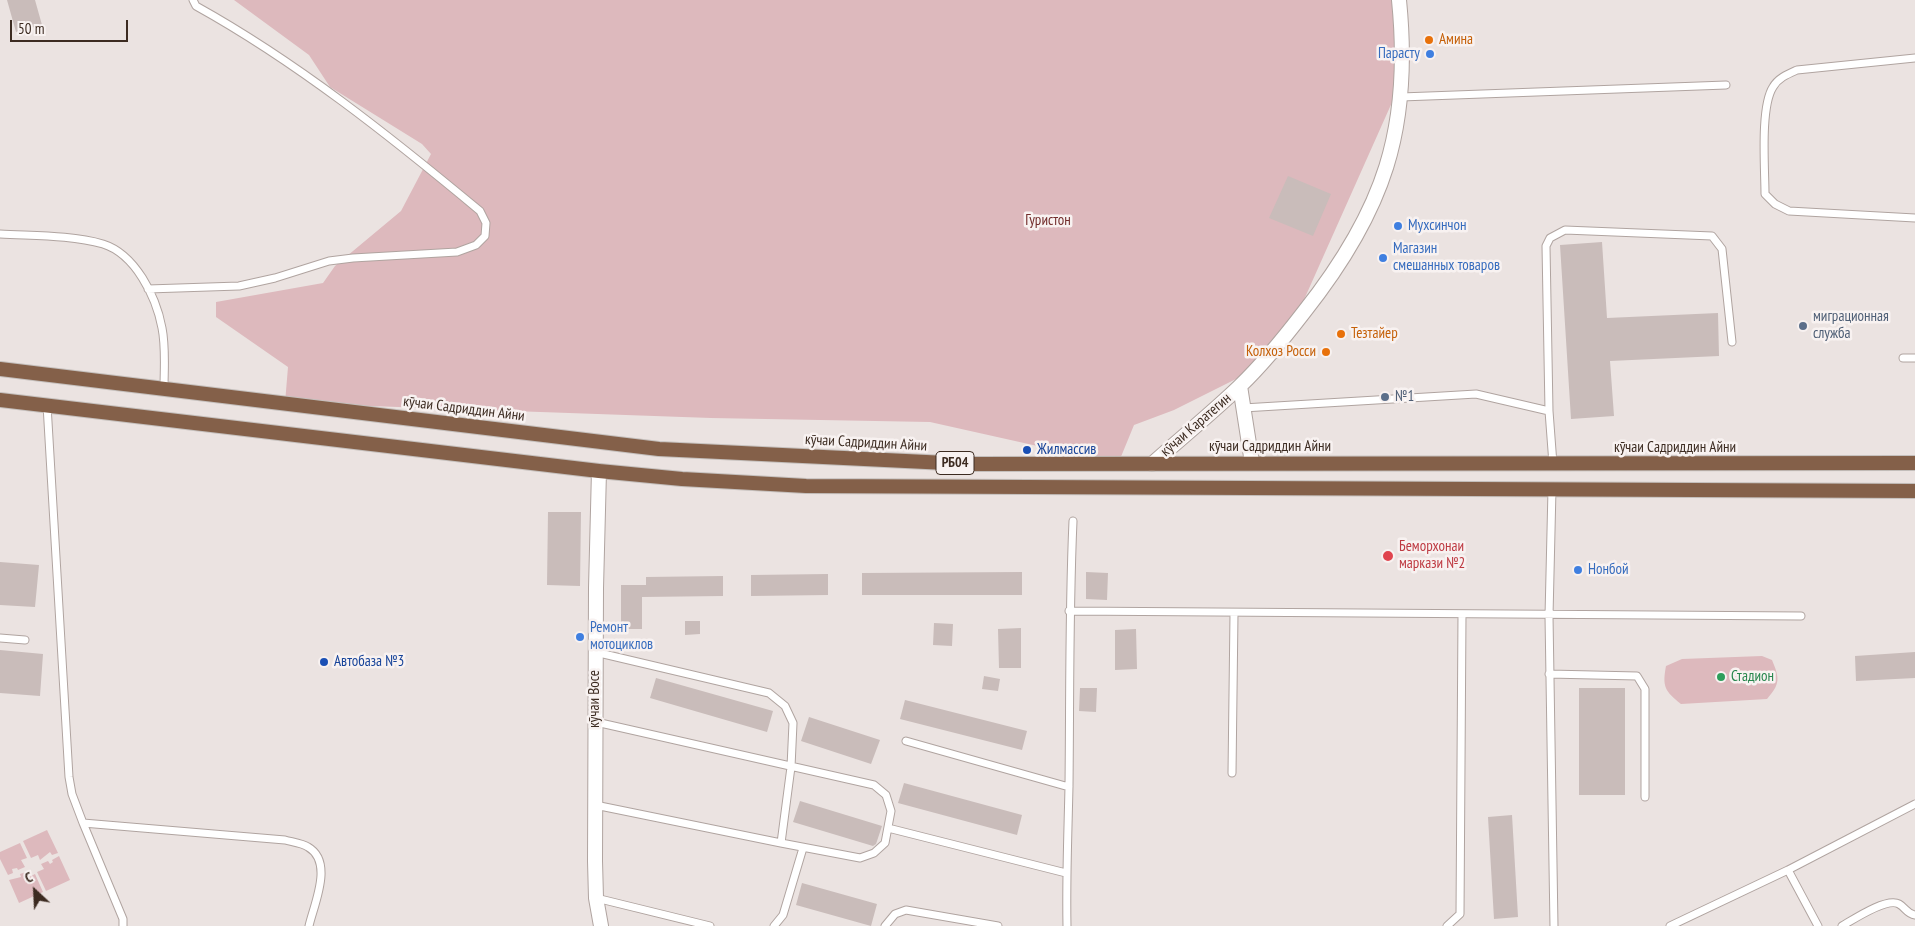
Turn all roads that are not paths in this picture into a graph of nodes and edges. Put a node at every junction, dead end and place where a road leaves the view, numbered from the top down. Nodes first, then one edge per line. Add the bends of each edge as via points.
1 (188, 0) edge
2 (1399, 0) edge
3 (194, 3) edge
4 (1915, 58) edge
5 (1726, 85) dead end
6 (1401, 97) junction
7 (1915, 218) edge
8 (0, 234) edge
9 (148, 289) junction
10 (1732, 342) dead end
11 (1903, 358) dead end
12 (1915, 358) edge
13 (0, 369) edge
14 (1240, 386) junction
15 (164, 389) junction
16 (0, 400) edge
17 (47, 405) junction
18 (1243, 408) junction
19 (1549, 411) junction
20 (1252, 463) junction
21 (1915, 463) edge
22 (1152, 464) junction
23 (1553, 464) junction
24 (599, 471) junction
25 (1552, 488) junction
26 (1915, 491) edge
27 (1073, 521) dead end
28 (1069, 611) junction
29 (1234, 614) junction
30 (1462, 614) junction
31 (1548, 616) junction
32 (1801, 616) dead end
33 (0, 638) edge
34 (26, 640) dead end
35 (595, 652) junction
36 (1549, 674) junction
37 (596, 722) junction
38 (906, 741) dead end
39 (791, 767) junction
40 (1232, 773) dead end
41 (1069, 787) junction
42 (1645, 797) dead end
43 (1915, 804) edge
44 (595, 805) junction
45 (84, 823) junction
46 (888, 828) junction
47 (781, 843) junction
48 (803, 848) junction
49 (1788, 870) junction
50 (1066, 873) junction
51 (596, 898) junction
52 (1915, 915) edge
53 (123, 926) edge
54 (309, 926) edge
55 (601, 926) edge
56 (710, 926) edge
57 (774, 926) edge
58 (885, 926) edge
59 (998, 926) edge
60 (1067, 926) edge
61 (1447, 926) edge
62 (1554, 926) edge
63 (1670, 926) edge
64 (1818, 926) edge
65 (1842, 926) edge

1 - 3 lane
2 - 6 street, кӯчаи Каратегин via 1403,54
3 - 9 lane via 282,57 416,158 480,211 486,223 485,236 476,245 457,252 337,260 239,286
4 - 7 lane via 1798,70 1782,76 1772,88 1765,139 1766,194 1775,204 1790,211
5 - 6 lane
6 - 14 street, кӯчаи Каратегин via 1386,171 1355,242 1292,328
8 - 9 lane via 104,245 119,251 131,262
9 - 15 lane via 162,328
10 - 19 lane via 1722,249 1712,236 1565,230 1550,238 1546,246
11 - 12 lane
13 - 15 highway, кӯчаи Садриддин Айни / РБ04
14 - 18 street
14 - 22 street, кӯчаи Каратегин
15 - 22 highway, кӯчаи Садриддин Айни / РБ04 via 658,449 967,464
16 - 17 highway, РБ04
17 - 24 highway, РБ04
17 - 45 lane via 69,777
18 - 19 lane via 1476,394
18 - 20 street
19 - 23 lane
20 - 22 highway, кӯчаи Садриддин Айни / РБ04
20 - 23 highway, кӯчаи Садриддин Айни / РБ04
21 - 23 highway, кӯчаи Садриддин Айни / РБ04
24 - 25 highway, РБ04 via 847,488
24 - 35 street, кӯчаи Восе
25 - 26 highway, РБ04
25 - 31 lane
27 - 28 lane
28 - 29 lane
28 - 41 lane
29 - 30 lane
29 - 40 lane
30 - 31 lane
30 - 61 lane via 1460,914
31 - 32 lane
31 - 36 lane
33 - 34 lane
35 - 37 street, кӯчаи Восе
35 - 39 lane via 769,693 785,706 793,723
36 - 42 lane via 1637,676 1641,680 1645,689
36 - 62 lane
37 - 39 lane
37 - 44 street, кӯчаи Восе
38 - 41 lane
39 - 46 lane via 874,785 886,796 890,811
39 - 47 lane
41 - 50 lane
43 - 49 lane
44 - 47 lane
44 - 51 street, кӯчаи Восе
45 - 53 lane
45 - 54 lane via 285,840 306,846 316,853 322,876
46 - 48 lane via 885,843 874,853 860,858
46 - 50 lane
47 - 48 lane
48 - 57 lane via 783,916
49 - 63 lane
49 - 64 lane
50 - 60 lane
51 - 55 street, кӯчаи Восе
51 - 56 lane
52 - 65 lane via 1892,902
58 - 59 lane via 895,914 906,910

